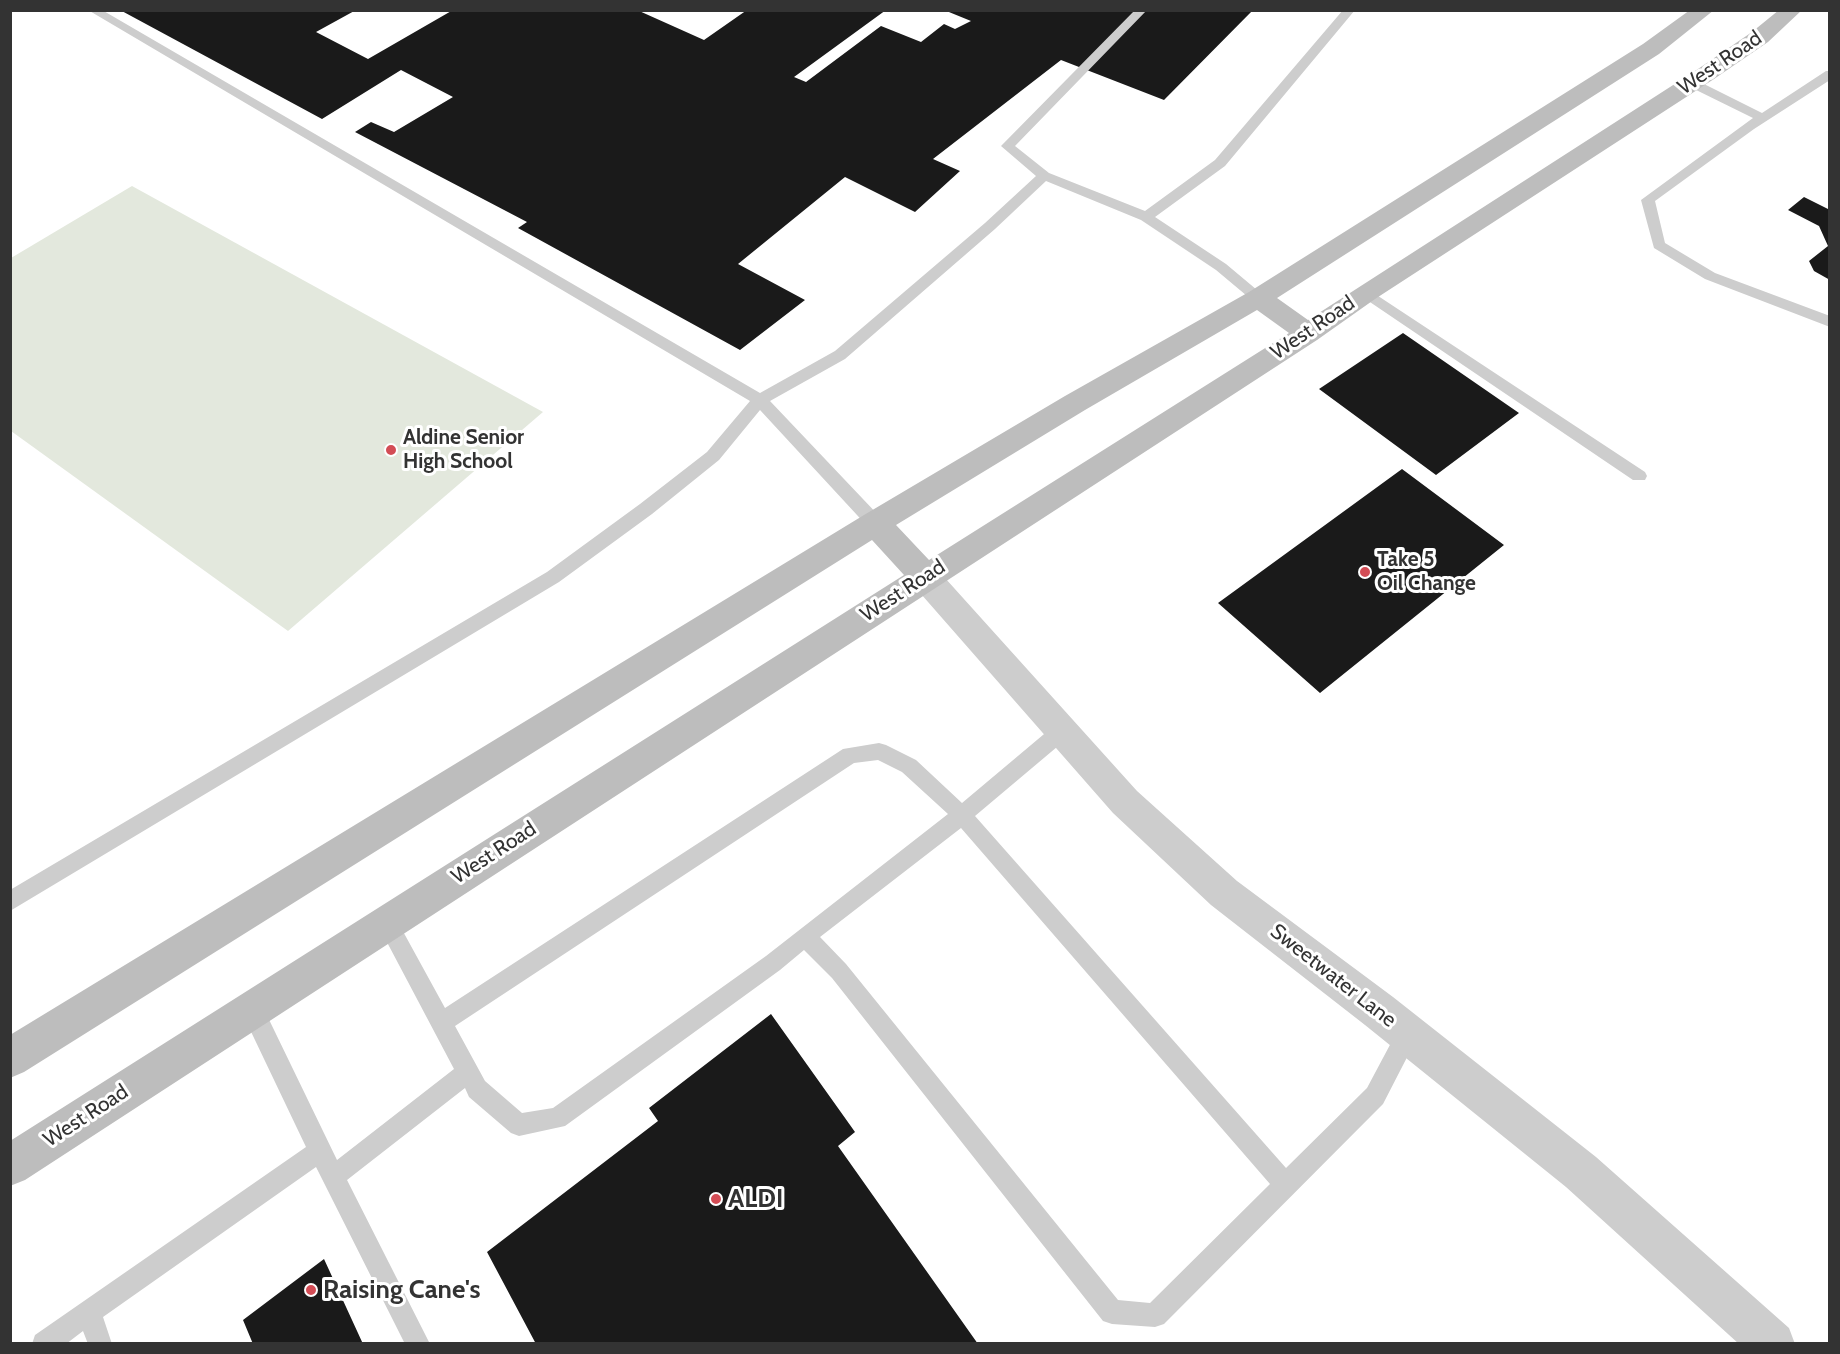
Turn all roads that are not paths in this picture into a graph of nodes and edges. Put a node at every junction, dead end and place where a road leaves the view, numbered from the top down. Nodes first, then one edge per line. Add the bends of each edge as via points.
1 (93, 10) edge
2 (1142, 10) edge
3 (1350, 10) edge
4 (1704, 10) edge
5 (1792, 10) edge
6 (1681, 65) junction
7 (1830, 74) edge
8 (1762, 118) junction
9 (1044, 176) junction
10 (1146, 218) junction
11 (1366, 293) junction
12 (1258, 298) junction
13 (1830, 322) edge
14 (1308, 333) junction
15 (760, 400) junction
16 (1639, 476) dead end
17 (875, 523) junction
18 (925, 577) junction
19 (1063, 730) junction
20 (962, 815) junction
21 (10, 900) edge
22 (387, 922) junction
23 (805, 936) junction
24 (252, 1009) junction
25 (441, 1023) junction
26 (1408, 1034) junction
27 (10, 1058) edge
28 (468, 1072) junction
29 (320, 1151) junction
30 (10, 1165) edge
31 (333, 1176) junction
32 (1286, 1185) junction
33 (88, 1312) junction
34 (44, 1344) edge
35 (100, 1344) edge
36 (418, 1344) edge
37 (1773, 1344) edge

1 - 15 lane
2 - 9 lane via 1007,146
3 - 10 lane via 1220,163
4 - 6 main road, West Road
5 - 6 main road, West Road via 1760,37
6 - 8 lane
6 - 11 main road, West Road
6 - 12 main road, West Road
7 - 8 lane
8 - 13 lane via 1648,200 1659,245 1710,276
9 - 10 lane
9 - 15 lane via 840,355
10 - 12 lane via 1221,267
11 - 14 main road, West Road
11 - 16 lane
12 - 14 main road
12 - 17 main road, West Road
14 - 18 main road, West Road
15 - 17 lane
15 - 21 lane via 713,456 553,578
17 - 18 main road
17 - 27 main road, West Road
18 - 19 street, Sweetwater Lane
18 - 22 main road, West Road
19 - 20 lane
19 - 26 street, Sweetwater Lane via 1125,802 1224,892
20 - 23 lane
20 - 25 lane via 909,766 879,751 850,755
20 - 32 lane
22 - 24 main road, West Road
22 - 25 lane
23 - 28 lane via 557,1118 519,1125 477,1089
23 - 32 lane via 839,970 1112,1312 1155,1315
24 - 29 lane
24 - 30 main road, West Road
25 - 28 lane
26 - 32 lane via 1375,1096
26 - 37 street, Sweetwater Lane via 1581,1172
28 - 31 lane
29 - 31 lane
29 - 33 lane
31 - 36 lane
33 - 34 lane
33 - 35 lane

